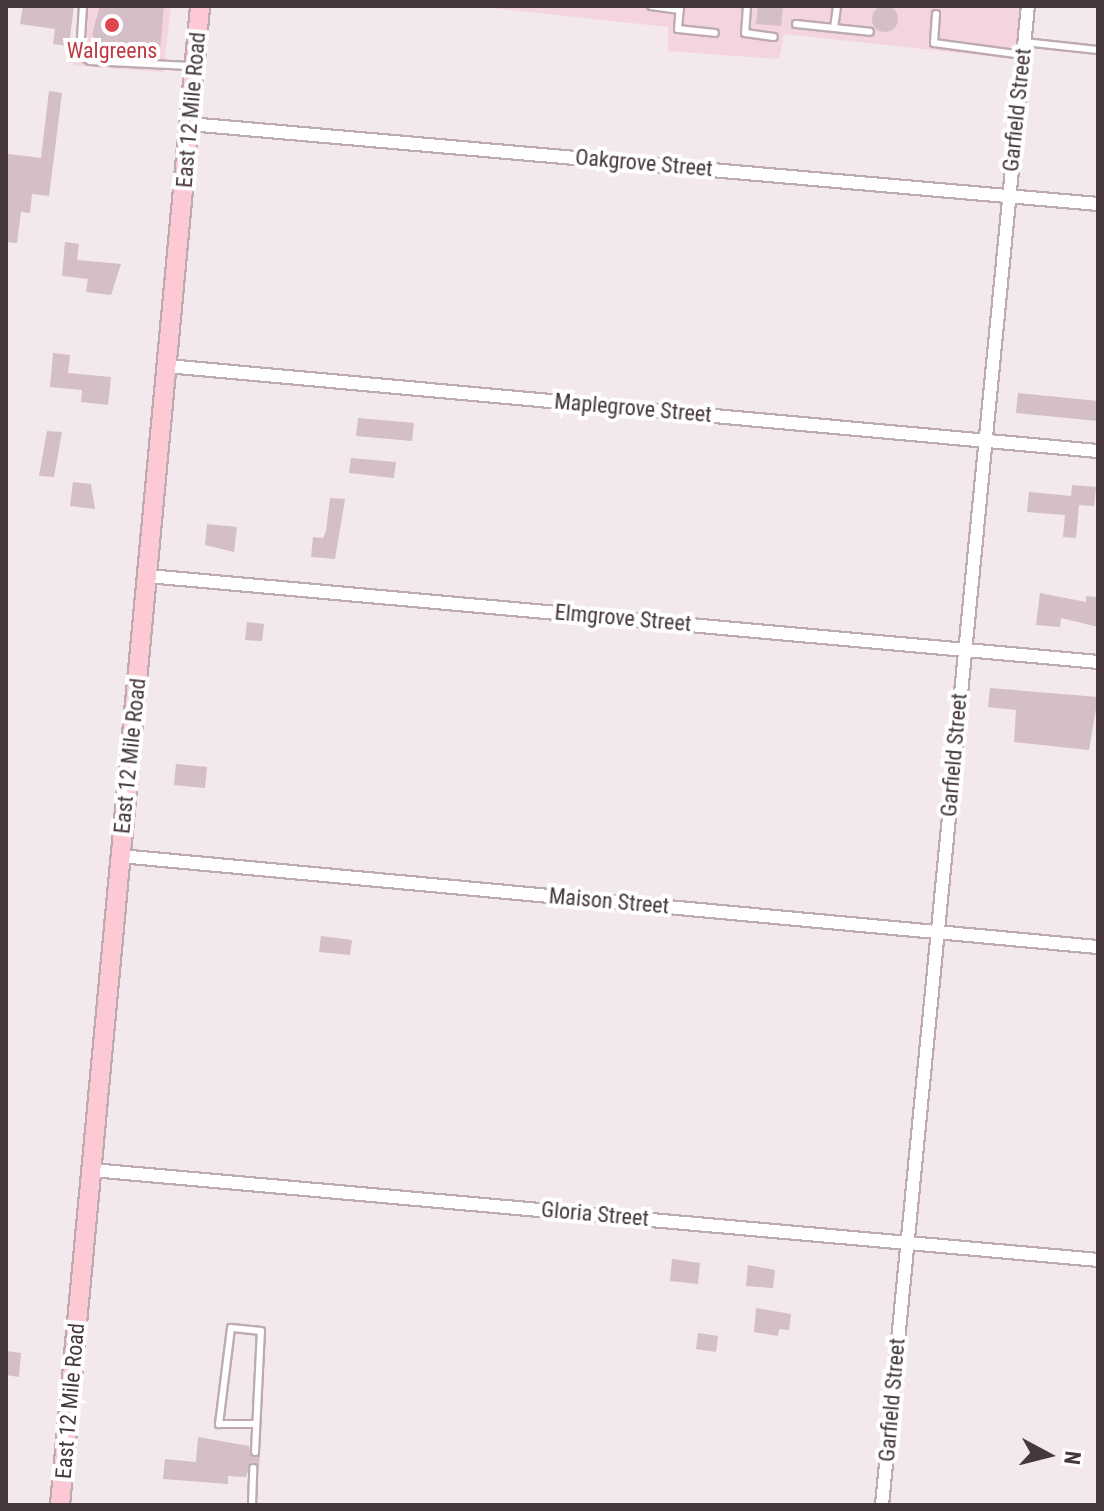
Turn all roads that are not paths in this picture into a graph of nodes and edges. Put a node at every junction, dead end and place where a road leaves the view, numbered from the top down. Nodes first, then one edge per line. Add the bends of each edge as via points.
1 (83, 6) edge
2 (200, 6) edge
3 (651, 6) edge
4 (747, 6) edge
5 (837, 6) edge
6 (1028, 6) edge
7 (680, 8) edge
8 (936, 14) dead end
9 (796, 24) dead end
10 (834, 28) junction
11 (870, 32) dead end
12 (715, 33) dead end
13 (774, 37) dead end
14 (1024, 49) junction
15 (1098, 50) edge
16 (195, 66) junction
17 (189, 124) junction
18 (1008, 195) junction
19 (1098, 204) edge
20 (167, 366) junction
21 (983, 439) junction
22 (1098, 451) edge
23 (148, 576) junction
24 (963, 649) junction
25 (1098, 662) edge
26 (120, 856) junction
27 (939, 931) junction
28 (1098, 947) edge
29 (92, 1170) junction
30 (907, 1241) junction
31 (1098, 1260) edge
32 (255, 1424) junction
33 (255, 1452) dead end
34 (253, 1468) dead end
35 (60, 1505) edge
36 (252, 1505) edge
37 (882, 1505) edge

1 - 16 lane via 80,54 90,61
2 - 16 main road, East 12 Mile Road
3 - 7 lane
4 - 13 lane via 745,33
5 - 10 lane
6 - 14 street, Garfield Street
7 - 12 lane via 678,29
8 - 14 lane via 934,43
9 - 10 lane
10 - 11 lane
14 - 15 lane
14 - 18 street, Garfield Street
16 - 17 main road, East 12 Mile Road
17 - 18 street, Oakgrove Street
17 - 20 main road, East 12 Mile Road
18 - 19 street, Oakgrove Street
18 - 21 street, Garfield Street
20 - 21 street, Maplegrove Street
20 - 23 main road, East 12 Mile Road
21 - 22 street, Maplegrove Street
21 - 24 street, Garfield Street
23 - 24 street, Elmgrove Street
23 - 26 main road, East 12 Mile Road
24 - 25 street, Elmgrove Street
24 - 27 street, Garfield Street
26 - 27 street, Maison Street
26 - 29 main road, East 12 Mile Road
27 - 28 street, Maison Street
27 - 30 street, Garfield Street
29 - 30 street, Gloria Street
29 - 35 main road, East 12 Mile Road
30 - 31 street, Gloria Street
30 - 37 street, Garfield Street
32 - 32 lane via 261,1331 231,1328 219,1424
32 - 33 lane
34 - 36 lane

